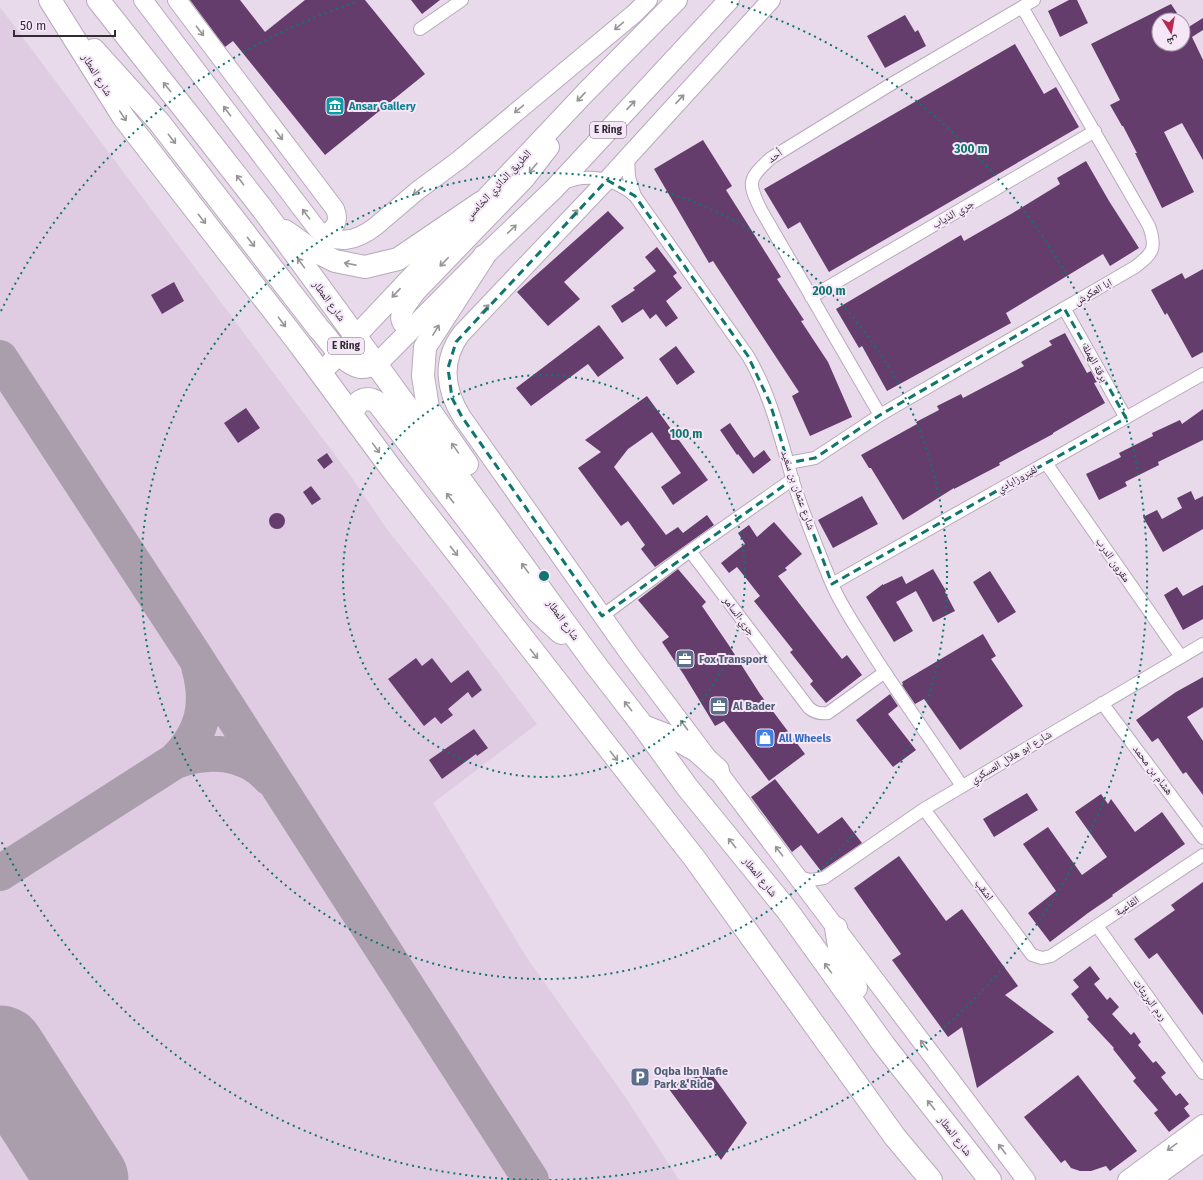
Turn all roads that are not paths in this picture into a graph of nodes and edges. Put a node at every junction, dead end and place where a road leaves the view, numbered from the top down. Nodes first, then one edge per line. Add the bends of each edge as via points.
1 (98, 0) edge
2 (143, 0) edge
3 (177, 0) edge
4 (462, 0) edge
5 (648, 0) edge
6 (677, 0) edge
7 (729, 0) edge
8 (771, 0) edge
9 (1034, 0) edge
10 (51, 2) edge
11 (635, 6) edge
12 (1022, 7) junction
13 (420, 29) dead end
14 (558, 122) junction
15 (1095, 131) junction
16 (628, 156) junction
17 (607, 180) junction
18 (554, 189) junction
19 (635, 196) junction
20 (482, 202) junction
21 (264, 211) junction
22 (323, 234) junction
23 (484, 256) junction
24 (811, 297) junction
25 (1064, 308) junction
26 (411, 330) junction
27 (355, 337) junction
28 (340, 353) junction
29 (376, 365) junction
30 (321, 373) junction
31 (1203, 374) edge
32 (880, 415) junction
33 (353, 416) junction
34 (1126, 418) junction
35 (1046, 463) junction
36 (788, 464) junction
37 (793, 479) junction
38 (506, 542) junction
39 (690, 551) junction
40 (832, 584) junction
41 (602, 616) junction
42 (1203, 644) edge
43 (1181, 657) junction
44 (595, 664) junction
45 (885, 672) junction
46 (1102, 703) junction
47 (643, 726) junction
48 (718, 770) junction
49 (962, 786) junction
50 (924, 808) junction
51 (1203, 838) edge
52 (1203, 855) edge
53 (798, 877) junction
54 (824, 878) junction
55 (818, 904) junction
56 (1097, 926) junction
57 (836, 928) junction
58 (1051, 956) joint
59 (884, 1045) junction
60 (1203, 1073) edge
61 (1203, 1124) edge
62 (1203, 1143) edge
63 (931, 1180) edge
64 (990, 1180) edge
65 (1026, 1180) edge
66 (1127, 1180) edge
67 (1152, 1180) edge

21 -> 1 highway, شارع المطار
22 -> 2 street
3 -> 22 street via 335,209 336,225
4 - 13 street
5 - 11 street
6 -> 14 main road, الطريق الدائري الخامس / E Ring
18 -> 7 main road, E Ring
16 -> 8 street
9 - 12 street, أحد
10 -> 28 highway via 159,122
10 -> 30 highway, شارع المطار via 124,118
11 -> 22 street via 459,160 376,226 363,235 348,240 335,240
12 - 15 street, ابا العكرش
12 - 24 street, أحد via 771,158 753,177 751,186 761,210
14 - 20 main road, الطريق الدائري الخامس / E Ring
14 -> 26 main road via 552,143 544,156 416,291 403,309 402,322
15 - 24 street, جري الذياب
15 - 25 street, ابا العكرش via 1149,226 1153,248 1148,257 1135,267
16 - 17 street
16 - 19 street, شارع عثمان بن سعيد via 629,177
17 - 18 street, شارع عثمان بن سعيد via 580,179 566,182
17 - 19 street, شارع عثمان بن سعيد via 622,186
41 -> 17 street via 462,417 452,398 448,377 449,359 461,334
23 -> 18 main road, E Ring
19 - 36 street, شارع عثمان بن سعيد via 759,374
20 -> 21 highway via 398,259 365,266 335,261 309,248
20 -> 27 main road, الطريق الدائري الخامس / E Ring
27 -> 21 highway, شارع المطار
23 - 26 main road, E Ring
38 -> 23 highway via 495,505 428,408 423,376 425,347
24 - 32 street, أحد
25 - 32 street, ابا العكرش
25 - 34 street, برقة الهملة
26 - 29 main road, E Ring
27 - 28 main road, الطريق الدائري الخامس / E Ring
27 - 29 highway, شارع المطار
28 - 29 highway via 350,363 362,367
28 - 30 main road, الطريق الدائري الخامس / E Ring
29 - 38 highway, شارع المطار
30 - 33 highway, شارع المطار
31 - 34 street, لفيروزابادي
32 - 36 street, ابا العكرش via 815,458
44 -> 33 highway via 538,612 378,403 374,400 359,402 353,410
33 -> 63 highway, شارع المطار via 393,472 695,859 895,1138
34 - 35 street, لفيروزابادي
35 - 40 street, لفيروزابادي
35 - 43 street, مقرون الدرب
36 - 37 street, شارع عثمان بن سعيد
37 - 39 street
37 - 40 street, شارع عثمان بن سعيد
44 -> 38 highway, شارع المطار
39 - 41 street
39 - 45 street, جري السامر via 809,708 815,712 821,714 834,710
40 - 45 street, شارع عثمان بن سعيد
48 -> 41 street
42 - 43 street, شارع ابو هلال العسكري
43 - 46 street, شارع ابو هلال العسكري
47 -> 44 highway, شارع المطار
45 - 49 street, شارع عثمان بن سعيد
46 - 49 street, شارع ابو هلال العسكري
46 - 51 street, هشام بن محمد
47 - 48 highway via 674,738 697,751
59 -> 47 highway, شارع المطار via 787,910 687,787
53 -> 48 street
49 - 50 street, شارع ابو هلال العسكري
50 - 54 street, شارع ابو هلال العسكري
50 - 58 street, اشقب via 1032,955 1042,958
52 - 56 street, القاعية
53 - 54 street via 810,880
53 - 55 street
54 - 55 street via 818,889
55 - 57 street
56 - 58 street, القاعية
56 - 60 street, ردم البريثات
57 - 59 highway via 846,969
65 -> 57 street
64 -> 59 highway, شارع المطار
61 -> 66 street
62 - 67 street

